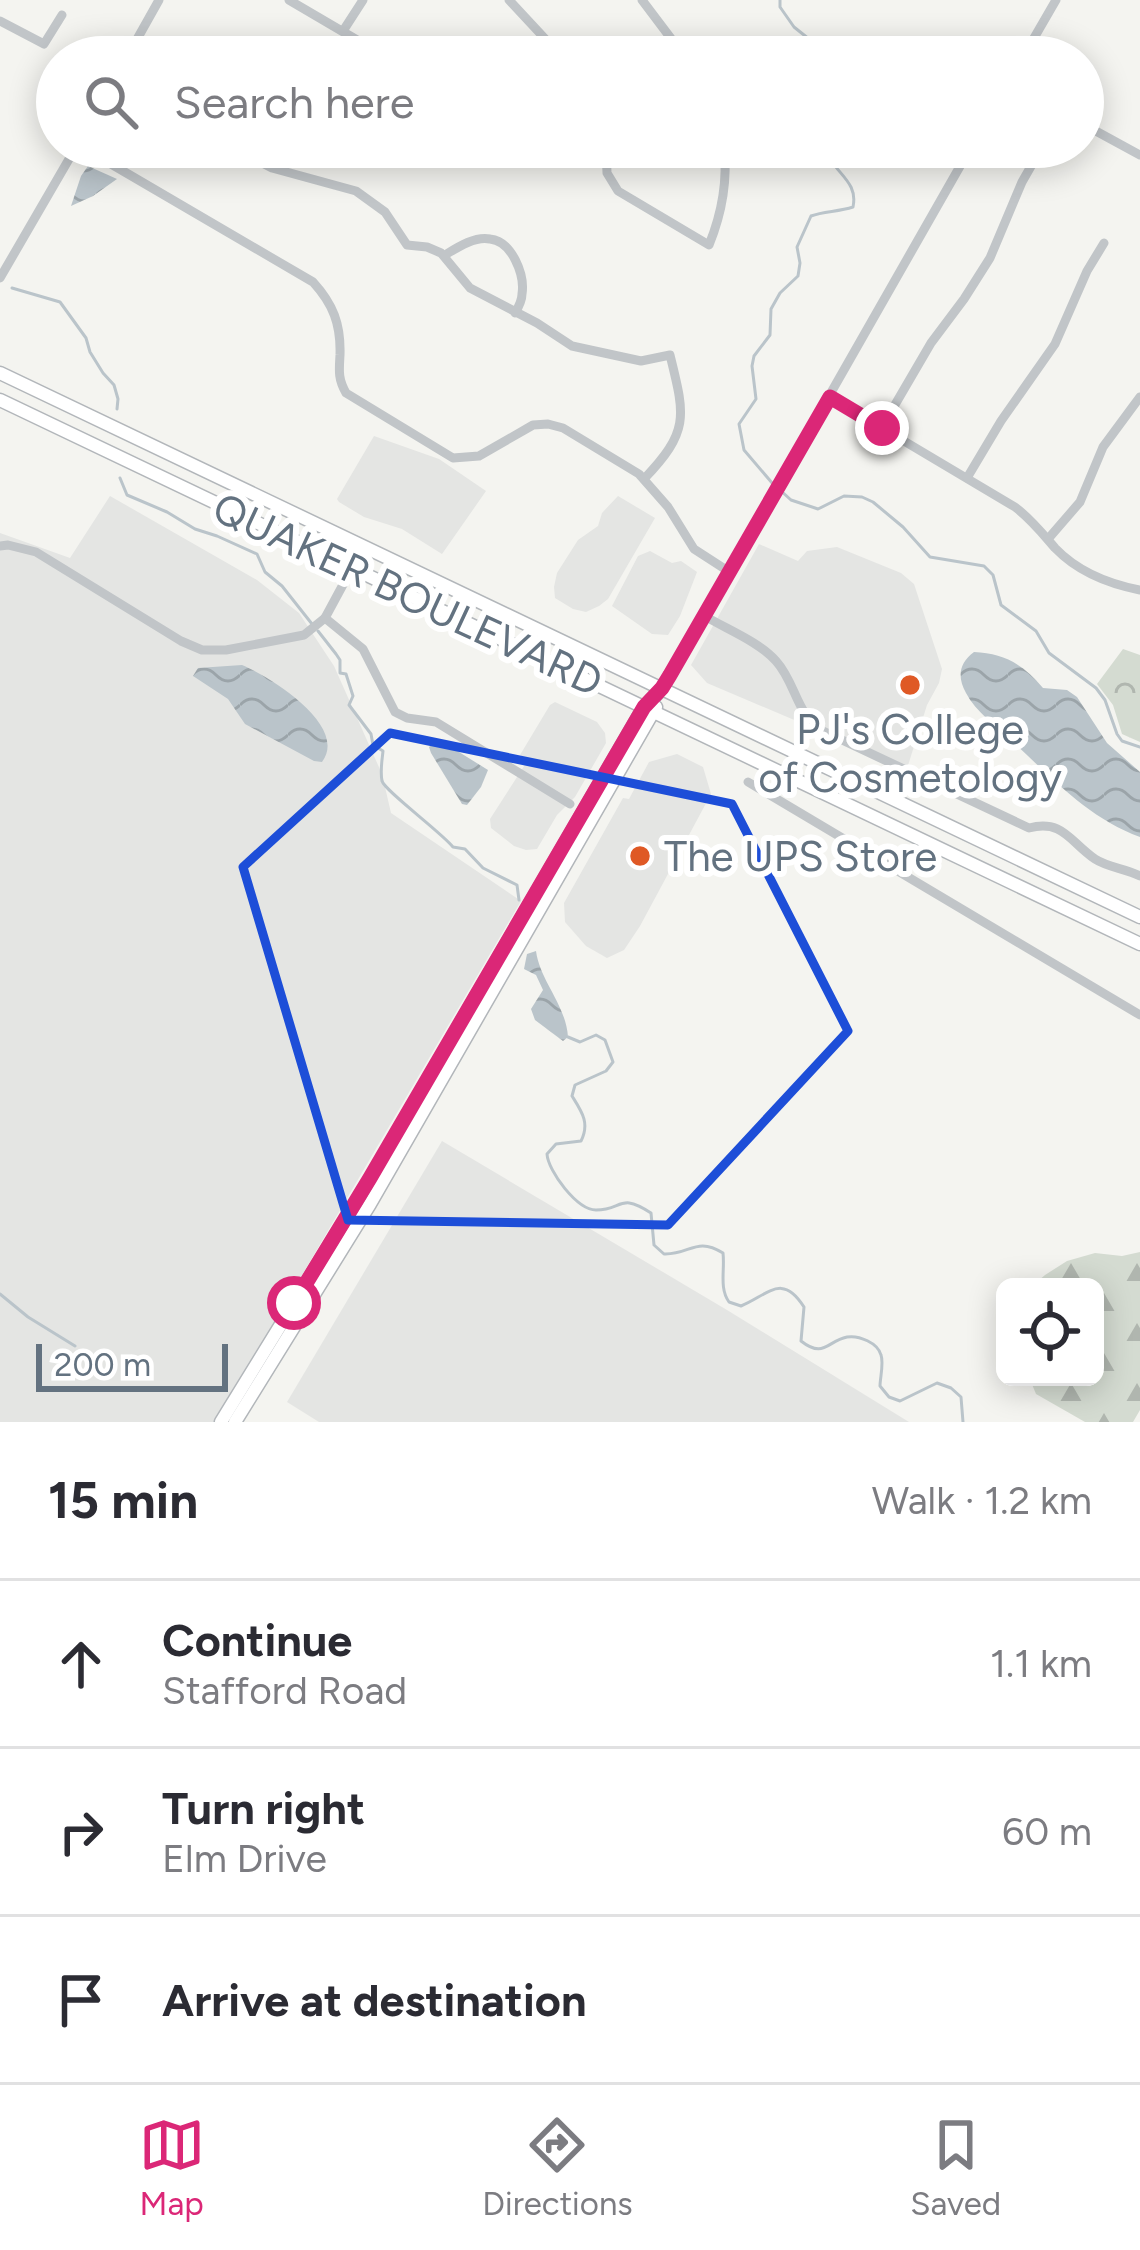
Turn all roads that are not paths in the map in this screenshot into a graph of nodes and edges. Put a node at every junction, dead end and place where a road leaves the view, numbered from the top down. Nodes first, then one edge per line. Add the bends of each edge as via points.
1 (159, 0) edge
2 (289, 0) edge
3 (363, 0) edge
4 (509, 0) edge
5 (642, 0) edge
6 (1056, 0) edge
7 (62, 14) dead end
8 (0, 21) edge
9 (343, 31) junction
10 (49, 36) edge
11 (139, 36) edge
12 (351, 36) edge
13 (542, 36) edge
14 (669, 36) edge
15 (1035, 36) edge
16 (36, 40) edge
17 (1104, 135) edge
18 (1140, 154) edge
19 (66, 168) edge
20 (115, 168) edge
21 (272, 168) edge
22 (607, 168) edge
23 (725, 168) edge
24 (958, 168) edge
25 (1030, 168) edge
26 (1104, 243) dead end
27 (445, 255) junction
28 (0, 278) edge
29 (515, 313) junction
30 (0, 374) edge
31 (830, 397) junction
32 (1140, 397) edge
33 (0, 400) edge
34 (882, 428) junction
35 (967, 478) junction
36 (644, 479) junction
37 (1048, 539) junction
38 (0, 546) edge
39 (352, 568) junction
40 (728, 571) junction
41 (1140, 590) edge
42 (703, 615) junction
43 (323, 620) junction
44 (662, 688) junction
45 (649, 709) junction
46 (748, 782) dead end
47 (570, 804) dead end
48 (1140, 876) edge
49 (1140, 917) edge
50 (1140, 944) edge
51 (1140, 1014) edge
52 (221, 1422) edge
53 (235, 1422) edge

1 - 11 street
2 - 9 street
3 - 9 street
4 - 13 street
5 - 14 street
6 - 15 street
7 - 10 street
8 - 16 street
9 - 12 street
17 - 18 street
19 - 28 street
20 - 36 street via 313,282 337,317 338,380 388,421 463,458 489,452 526,427 555,425
21 - 27 street via 356,191 385,212 407,245
22 - 23 street via 618,191 709,245
24 - 31 street
25 - 34 street via 990,258
26 - 35 street via 1055,344
27 - 29 street via 469,286
27 - 29 street via 473,241 501,242 522,282
29 - 36 street via 590,352 640,361 670,355 679,433
30 - 44 main road, QUAKER BOULEVARD
31 - 34 street
31 - 40 street
32 - 37 street via 1103,447 1080,502
33 - 39 main road, QUAKER BOULEVARD
34 - 35 street
35 - 37 street
36 - 40 street via 694,549
37 - 41 street via 1094,576
38 - 43 street via 36,552 202,650 304,635
39 - 43 street
39 - 45 main road, QUAKER BOULEVARD
40 - 42 street
42 - 44 street
42 - 48 street via 777,662 805,716 823,731 1029,829 1051,825 1096,860
43 - 47 street via 363,649 395,712 436,722
44 - 45 main road
44 - 49 main road, QUAKER BOULEVARD
45 - 50 main road, QUAKER BOULEVARD
45 - 52 main road
45 - 53 main road via 363,1215
46 - 51 street

